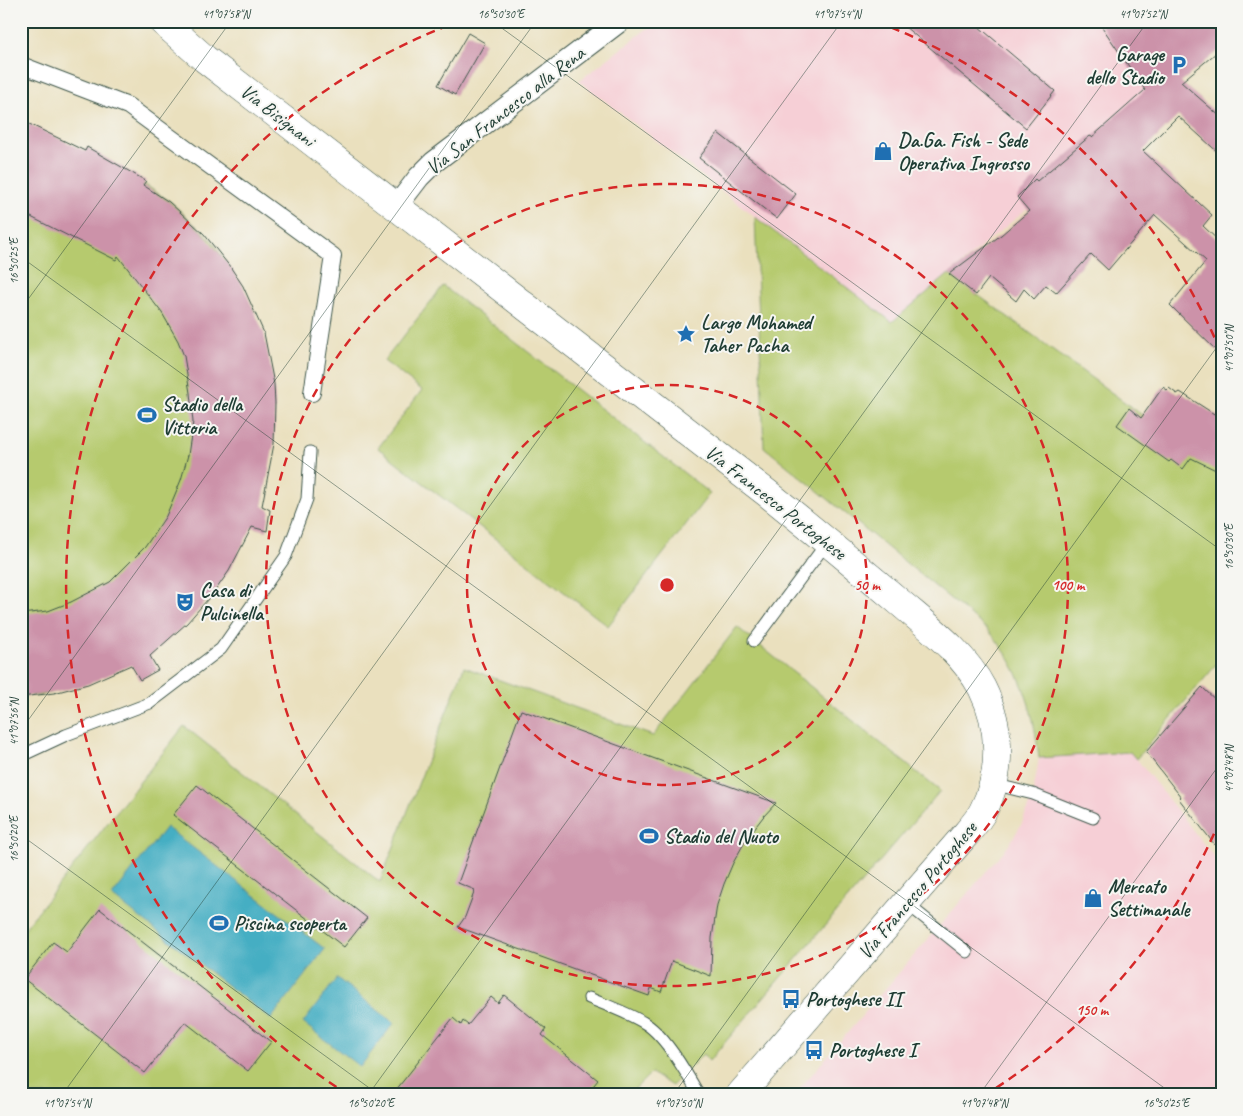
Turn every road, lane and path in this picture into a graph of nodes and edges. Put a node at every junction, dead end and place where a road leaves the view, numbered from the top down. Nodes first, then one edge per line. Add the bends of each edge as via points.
1 (162, 21) edge
2 (620, 21) edge
3 (21, 65) edge
4 (396, 206) junction
5 (312, 393) dead end
6 (310, 452) dead end
7 (828, 541) junction
8 (754, 641) dead end
9 (21, 756) edge
10 (993, 784) junction
11 (1094, 818) dead end
12 (906, 903) junction
13 (967, 952) dead end
14 (590, 998) dead end
15 (699, 1095) edge
16 (740, 1095) edge

1 - 4 street, Via Bisignani via 190,48
2 - 4 street, Via San Francesco alla Rena via 429,166
3 - 5 street via 128,106 333,256
4 - 7 street, Via Francesco Portoghese
6 - 9 lane via 307,499 286,556 222,649 150,703
7 - 8 lane
7 - 10 street, Via Francesco Portoghese via 929,628 960,658 980,684 992,708 998,736
10 - 11 lane via 1033,794
10 - 12 street, Via Francesco Portoghese via 978,819
12 - 13 lane
12 - 16 street, Via Francesco Portoghese
14 - 15 lane via 646,1024 658,1034

